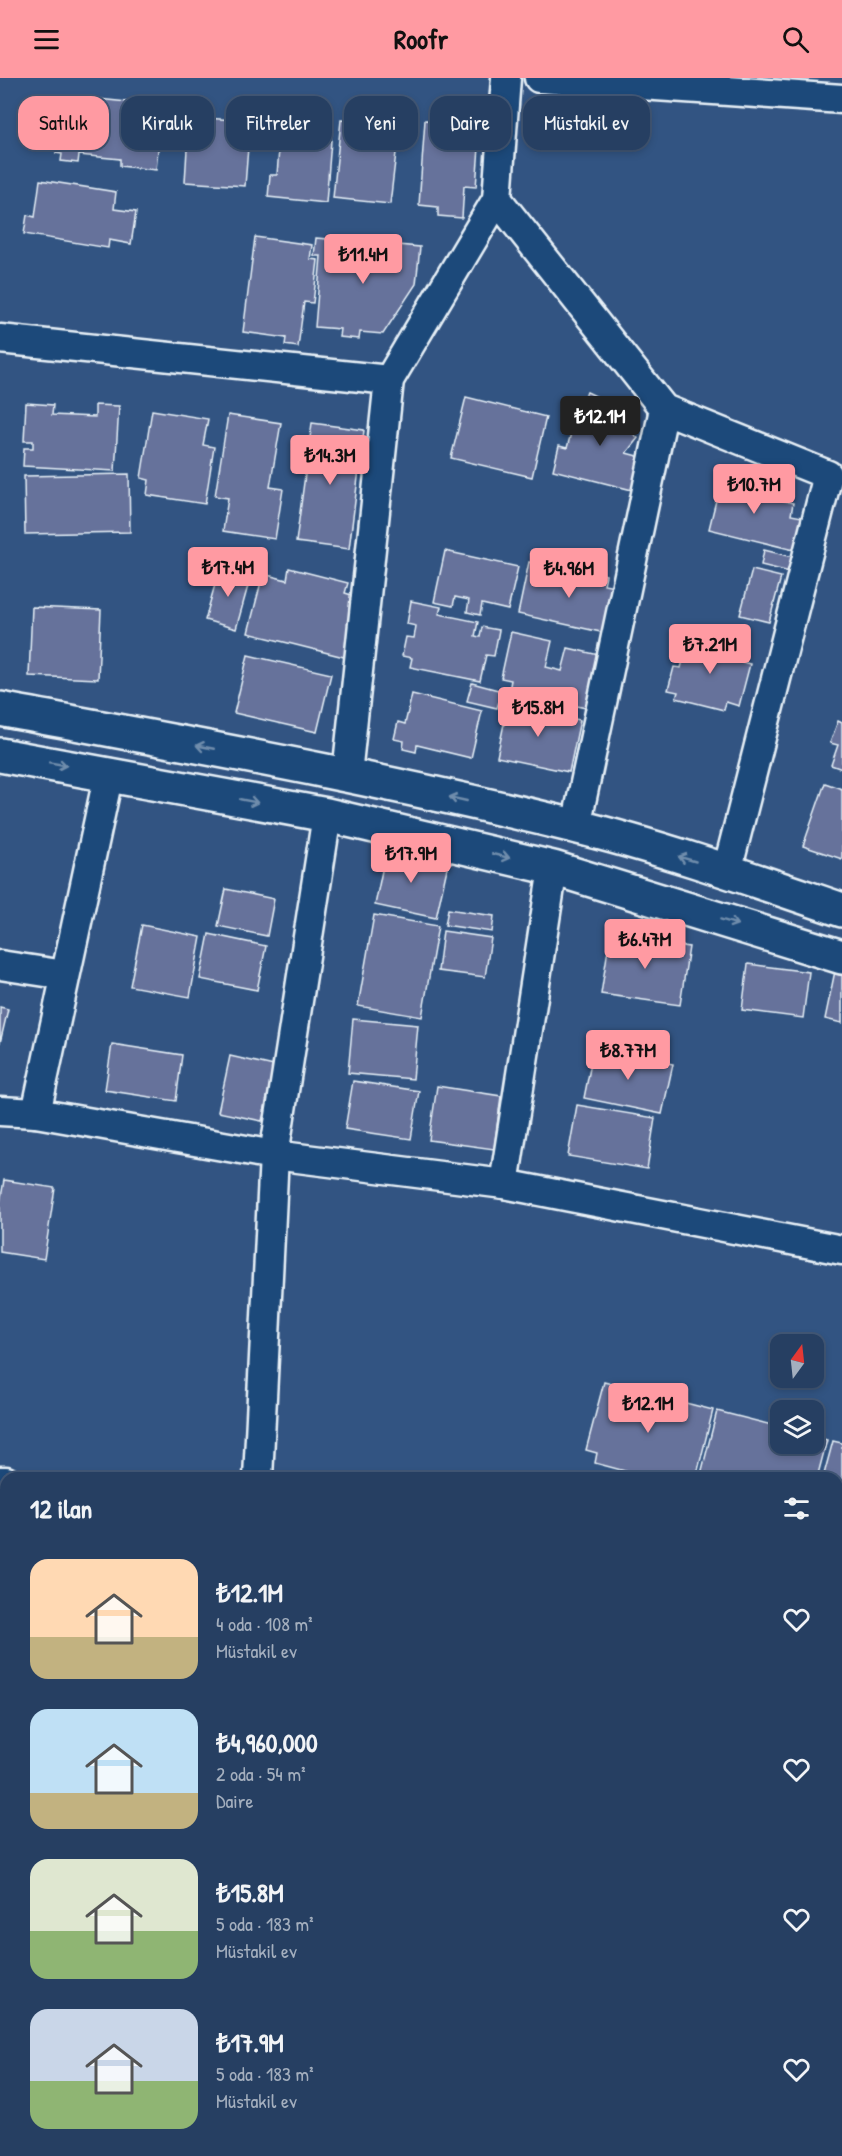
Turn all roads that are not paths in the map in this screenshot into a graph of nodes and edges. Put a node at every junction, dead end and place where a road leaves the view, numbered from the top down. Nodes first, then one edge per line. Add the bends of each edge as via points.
1 (506, 78) edge
2 (539, 78) edge
3 (842, 99) edge
4 (497, 199) junction
5 (0, 339) edge
6 (389, 380) junction
7 (664, 408) junction
8 (835, 477) edge
9 (0, 709) edge
10 (0, 754) edge
11 (109, 773) junction
12 (347, 774) junction
13 (327, 815) junction
14 (576, 826) junction
15 (553, 868) junction
16 (727, 871) junction
17 (842, 910) edge
18 (842, 957) edge
19 (0, 965) edge
20 (65, 975) junction
21 (0, 1111) edge
22 (36, 1113) junction
23 (274, 1155) junction
24 (504, 1184) junction
25 (842, 1250) edge
26 (258, 1472) edge

1 - 4 street
2 - 3 street
4 - 6 street
4 - 7 street
5 - 6 street
6 - 12 street
7 - 8 street
7 - 14 street
8 - 16 street
12 -> 9 main road
10 -> 11 main road
11 -> 13 main road
11 - 20 street
14 -> 12 main road
13 -> 15 main road
13 - 23 street
16 -> 14 main road
15 -> 18 main road
15 - 24 street
16 - 17 main road
19 - 20 street
20 - 22 street
21 - 22 street
22 - 23 street
23 - 24 street
23 - 26 street
24 - 25 street

